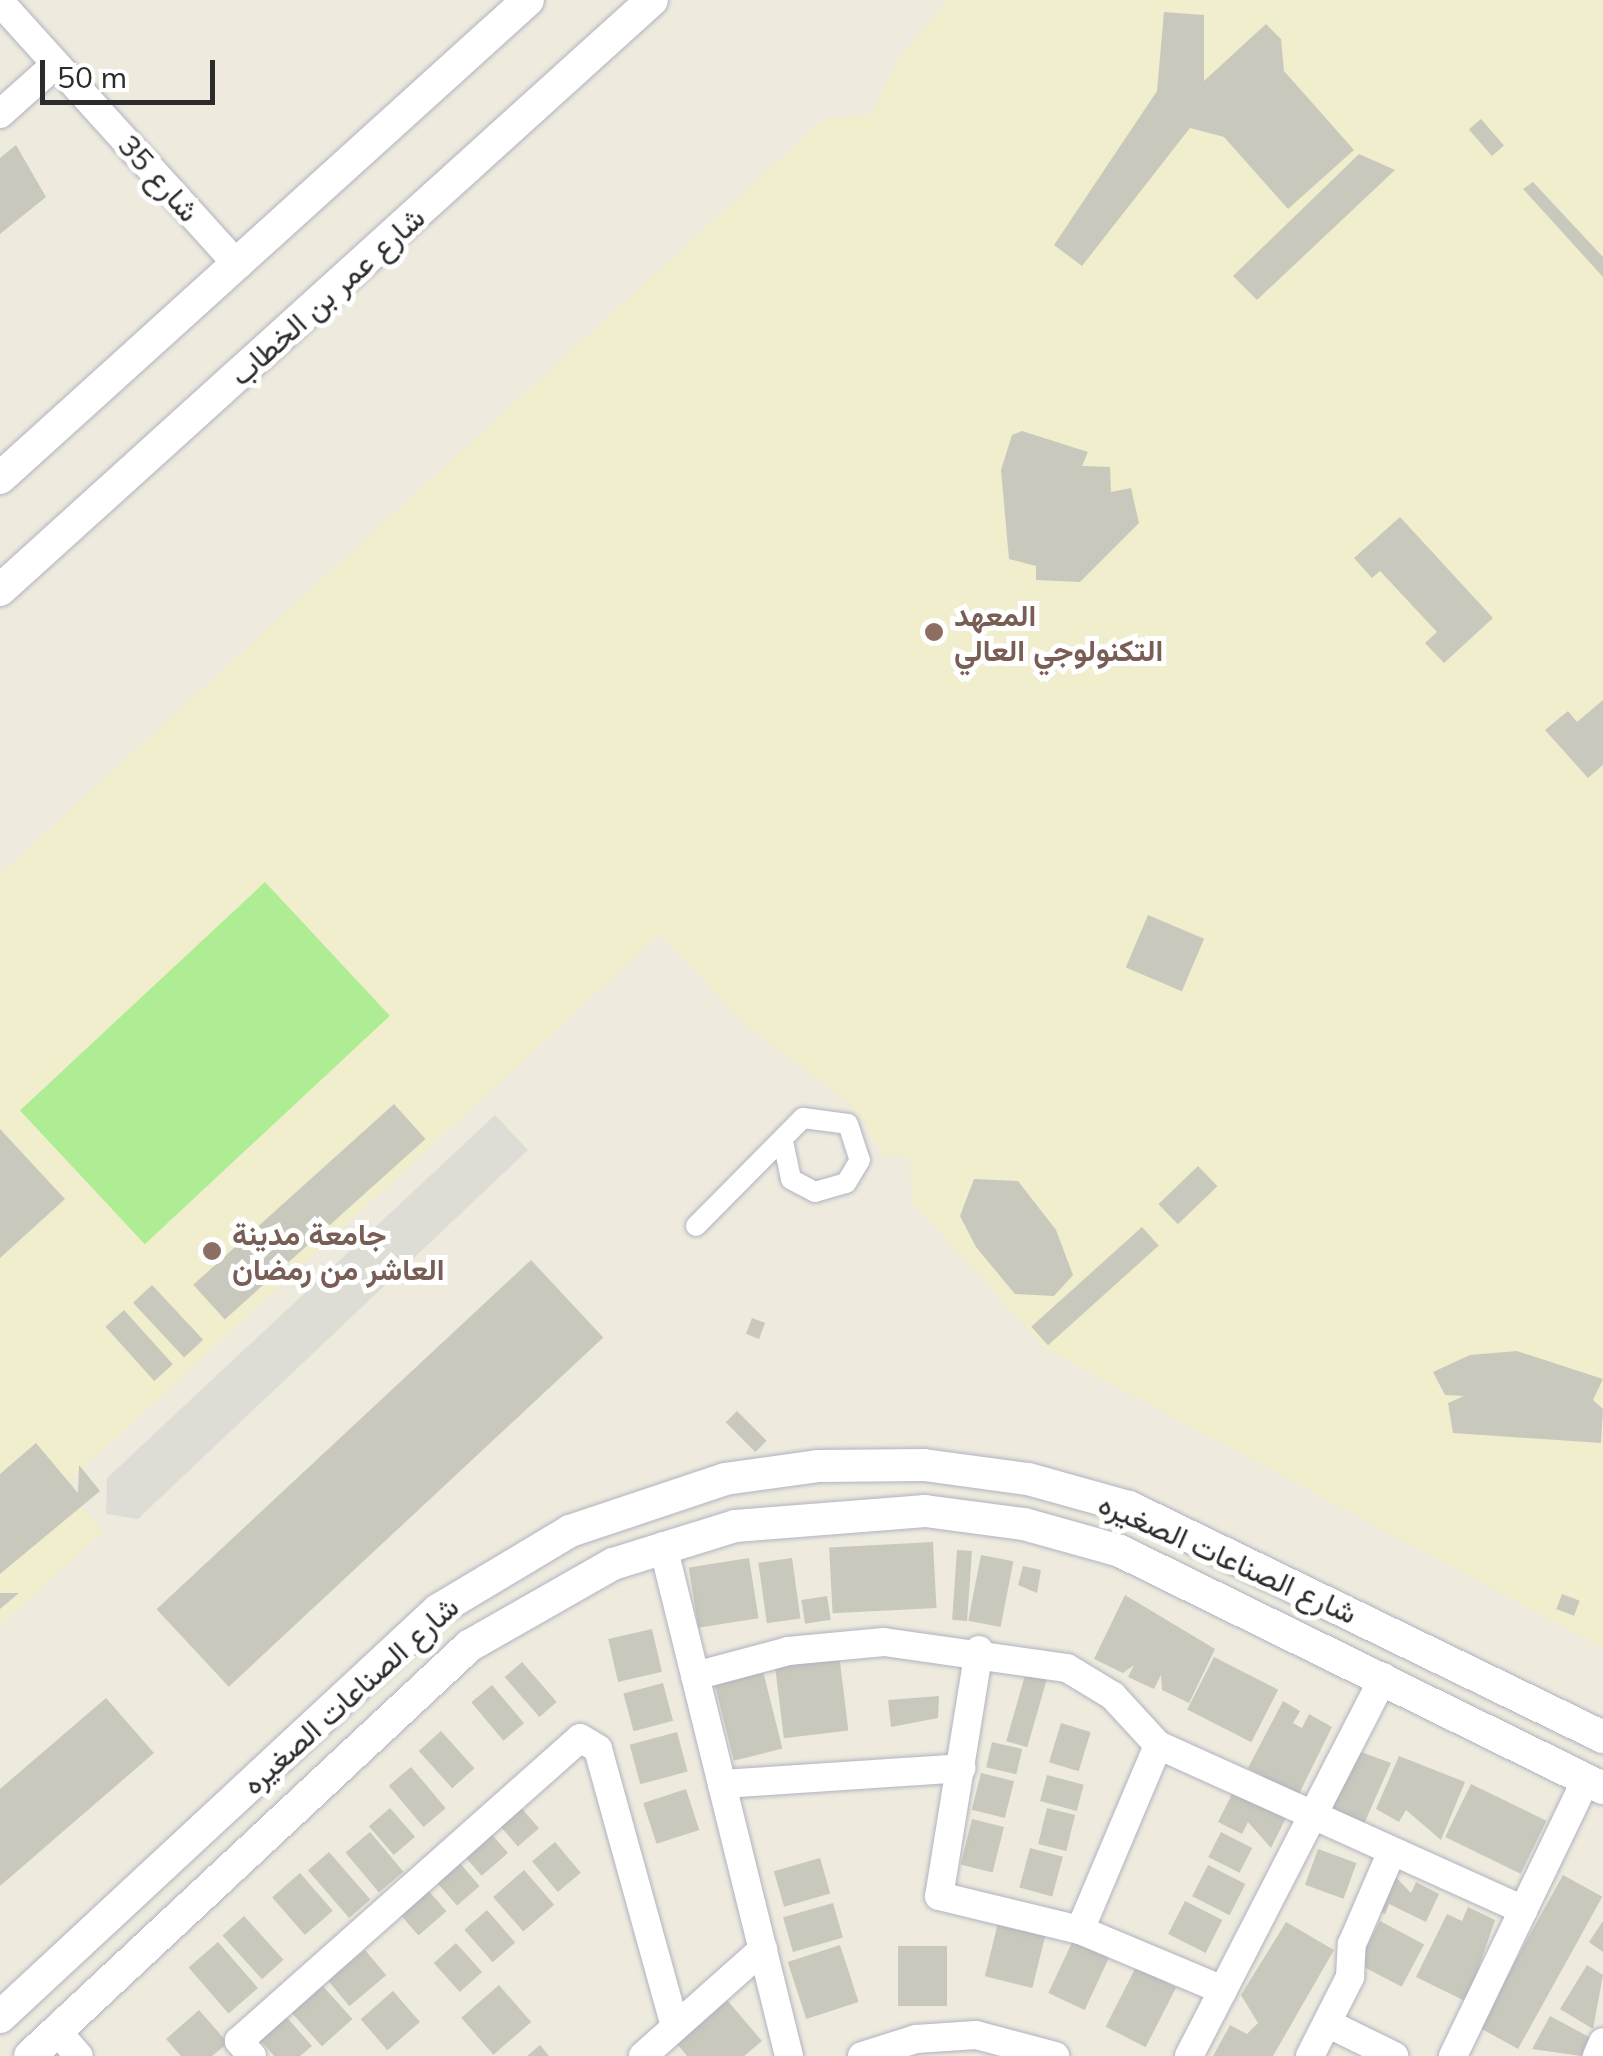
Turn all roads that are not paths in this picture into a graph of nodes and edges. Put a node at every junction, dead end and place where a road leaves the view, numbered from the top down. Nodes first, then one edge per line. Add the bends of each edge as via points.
1 (528, 0) edge
2 (652, 0) edge
3 (0, 2) edge
4 (56, 64) junction
5 (0, 114) edge
6 (238, 265) junction
7 (3, 470) edge
8 (0, 590) edge
9 (782, 1142) dead end
10 (696, 1226) dead end
11 (663, 1546) junction
12 (980, 1650) junction
13 (696, 1676) junction
14 (1384, 1677) junction
15 (304, 1735) junction
16 (1603, 1737) edge
17 (1158, 1745) junction
18 (339, 1768) junction
19 (960, 1768) junction
20 (722, 1784) junction
21 (1594, 1784) edge
22 (1312, 1816) junction
23 (1392, 1851) junction
24 (1523, 1910) junction
25 (1080, 1930) junction
26 (763, 1949) junction
27 (1224, 1990) junction
28 (0, 2017) edge
29 (1326, 2023) junction
30 (675, 2027) junction
31 (57, 2031) junction
32 (1603, 2042) edge
33 (30, 2056) edge
34 (79, 2056) edge
35 (252, 2056) edge
36 (643, 2056) edge
37 (789, 2056) edge
38 (862, 2056) edge
39 (1055, 2056) edge
40 (1189, 2056) edge
41 (1310, 2056) edge
42 (1394, 2056) edge
43 (1453, 2056) edge
44 (1597, 2056) edge

1 - 6 street
2 - 8 street, شارع عمر بن الخطاب
3 - 4 street, شارع 35
4 - 5 street
4 - 6 street, شارع 35
6 - 7 street
9 - 10 street
11 - 13 street
11 - 14 street, شارع الصناعات الصغيره via 825,1512 925,1511 1024,1524 1120,1551
11 - 18 street, شارع الصناعات الصغيره via 565,1587 469,1646
12 - 13 street via 884,1642 788,1651
12 - 17 street via 1084,1675
12 - 19 street
13 - 20 street
14 - 21 street, شارع الصناعات الصغيره
14 - 22 street
15 - 16 street, شارع الصناعات الصغيره via 438,1610 570,1531 725,1480 819,1466 924,1465 1028,1479 1128,1507
15 - 18 street
15 - 28 street, شارع الصناعات الصغيره
17 - 22 street
17 - 25 street
18 - 31 street, شارع الصناعات الصغيره
19 - 20 street
19 - 25 street via 939,1896
20 - 26 street
21 - 24 street
22 - 23 street
22 - 27 street
23 - 24 street
23 - 29 street
24 - 43 street
25 - 27 street
26 - 30 street
26 - 37 street
27 - 40 street
29 - 41 street
29 - 42 street
30 - 35 street via 598,1749 580,1738 238,2040
30 - 36 street
31 - 33 street, شارع الصناعات الصغيره
31 - 34 street
32 - 44 street
38 - 39 street via 916,2039 976,2035

